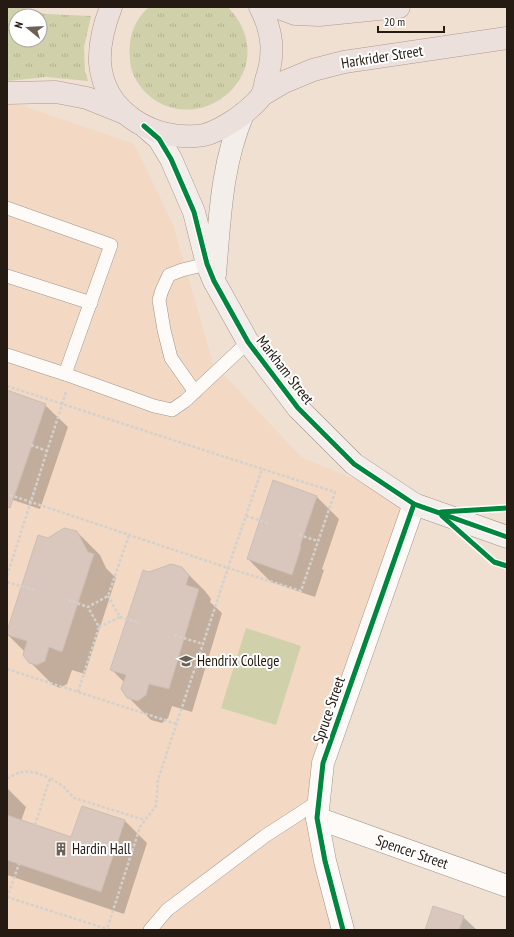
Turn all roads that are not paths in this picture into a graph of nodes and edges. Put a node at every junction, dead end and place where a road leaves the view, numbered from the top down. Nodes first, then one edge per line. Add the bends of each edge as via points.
1 (111, 7) edge
2 (260, 7) edge
3 (276, 7) edge
4 (398, 7) edge
5 (507, 38) edge
6 (7, 93) edge
7 (262, 95) junction
8 (122, 112) junction
9 (243, 114) junction
10 (144, 126) junction
11 (7, 208) edge
12 (210, 272) junction
13 (7, 276) edge
14 (91, 303) junction
15 (248, 342) junction
16 (7, 355) edge
17 (68, 375) junction
18 (195, 392) junction
19 (414, 504) junction
20 (507, 537) edge
21 (318, 810) junction
22 (507, 886) edge
23 (150, 930) edge
24 (343, 930) edge

1 - 8 main road via 100,44 100,63 108,93
2 - 7 main road via 270,30 272,50
3 - 4 main road via 295,14 319,15
5 - 7 main road, Harkrider Street via 344,62 313,70
6 - 8 main road via 56,92 87,98
7 - 9 main road
8 - 10 main road
9 - 10 main road via 222,129 198,136 173,135
9 - 12 street via 234,136 223,187
10 - 12 street, Markham Street via 159,139 171,159 194,212
11 - 14 lane via 111,245
12 - 15 street, Markham Street
12 - 18 lane via 182,270 169,275 160,300 171,358
13 - 14 lane
14 - 17 lane
15 - 18 lane
15 - 19 street, Markham Street via 298,408 354,464
16 - 17 lane
17 - 18 lane via 172,410
19 - 20 street, Markham Street
19 - 21 street, Spruce Street via 323,763
21 - 22 street, Spencer Street
21 - 23 lane via 264,836 167,910
21 - 24 street, Spruce Street via 325,861

